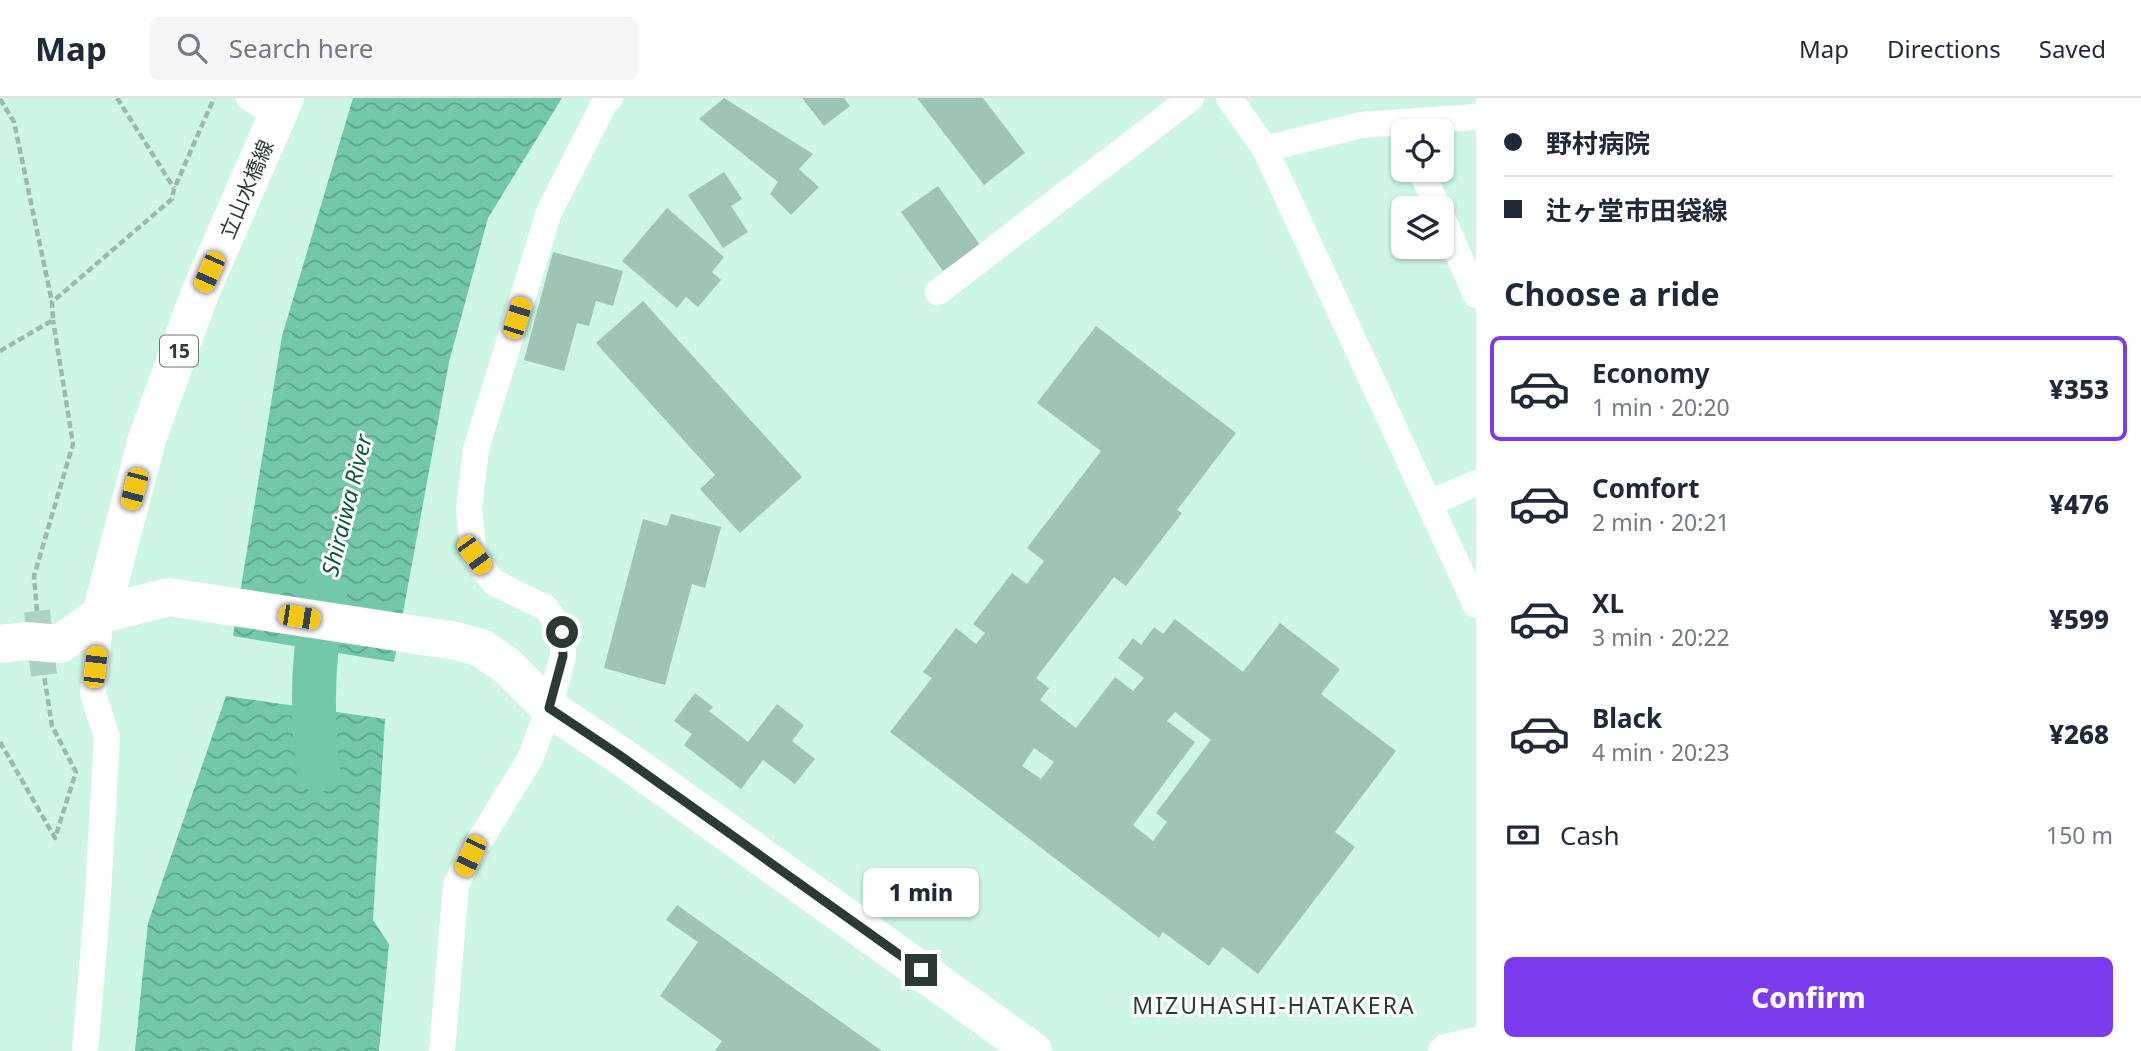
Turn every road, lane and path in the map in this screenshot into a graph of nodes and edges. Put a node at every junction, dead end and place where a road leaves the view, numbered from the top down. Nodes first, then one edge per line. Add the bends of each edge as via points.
1 (117, 98) edge
2 (214, 98) edge
3 (610, 98) edge
4 (1191, 98) edge
5 (1229, 98) edge
6 (0, 99) edge
7 (270, 104) edge
8 (1440, 108) edge
9 (1476, 117) edge
10 (1418, 119) edge
11 (1391, 126) edge
12 (1265, 149) junction
13 (174, 189) junction
14 (1454, 245) edge
15 (938, 292) dead end
16 (1476, 295) edge
17 (52, 302) junction
18 (53, 320) junction
19 (0, 351) edge
20 (1476, 483) edge
21 (1430, 503) junction
22 (1476, 606) edge
23 (37, 611) tunnel mouth
24 (101, 614) junction
25 (0, 644) edge
26 (44, 675) tunnel mouth
27 (549, 708) junction
28 (0, 742) edge
29 (1476, 1040) edge
30 (86, 1051) edge
31 (442, 1051) edge
32 (1033, 1051) edge
33 (1441, 1051) edge

1 - 13 path
2 - 13 path
3 - 27 street via 550,212 477,449 469,509 474,555 493,582 546,608 562,632 563,656
4 - 15 street
5 - 12 street
6 - 17 path via 14,122
7 - 24 main road, 立山水橋線 / 15 via 147,439
8 - 9 street
8 - 10 street
11 - 12 street via 1361,125
12 - 21 street
13 - 17 path via 172,199
14 - 16 street
17 - 18 path
18 - 19 path
18 - 23 path via 73,444 34,576
20 - 21 street
21 - 22 street
24 - 25 main road via 60,644
24 - 27 main road via 169,597 456,641 481,648 506,665
24 - 30 street via 93,694 107,737
26 - 28 path via 52,726 76,772 55,838
27 - 31 street via 530,759 456,885
27 - 32 main road
29 - 33 street

